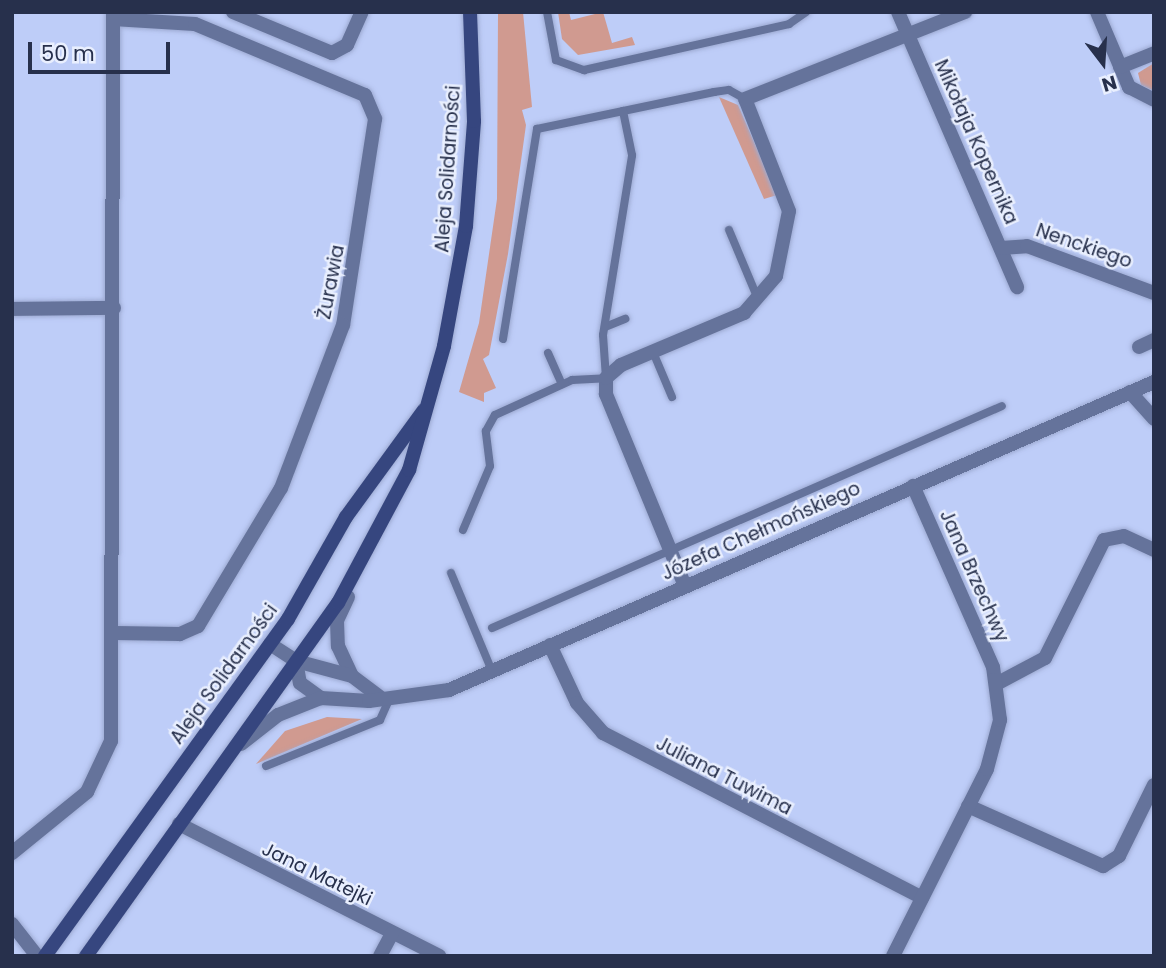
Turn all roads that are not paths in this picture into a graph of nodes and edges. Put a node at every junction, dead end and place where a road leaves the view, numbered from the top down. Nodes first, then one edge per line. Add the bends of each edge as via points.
1 (233, 12) edge
2 (362, 12) edge
3 (470, 12) edge
4 (547, 12) edge
5 (806, 12) edge
6 (898, 12) edge
7 (965, 12) edge
8 (1097, 12) edge
9 (113, 16) edge
10 (909, 37) junction
11 (1154, 53) edge
12 (1120, 67) junction
13 (745, 99) junction
14 (1154, 100) edge
15 (622, 111) junction
16 (729, 230) dead end
17 (1001, 247) junction
18 (1017, 286) dead end
19 (1154, 293) edge
20 (759, 301) junction
21 (114, 308) junction
22 (12, 309) edge
23 (625, 319) dead end
24 (605, 327) junction
25 (503, 339) dead end
26 (1154, 340) edge
27 (1139, 347) dead end
28 (653, 352) junction
29 (548, 353) dead end
30 (606, 378) junction
31 (1154, 382) edge
32 (562, 384) junction
33 (1130, 392) junction
34 (672, 397) dead end
35 (1002, 406) dead end
36 (425, 409) junction
37 (1154, 419) edge
38 (913, 486) junction
39 (463, 530) dead end
40 (671, 550) junction
41 (1154, 550) edge
42 (452, 573) dead end
43 (355, 574) junction
44 (685, 586) junction
45 (492, 628) dead end
46 (114, 633) junction
47 (270, 644) junction
48 (550, 645) junction
49 (296, 662) junction
50 (492, 671) junction
51 (352, 676) junction
52 (998, 683) junction
53 (321, 698) junction
54 (385, 698) junction
55 (241, 744) junction
56 (266, 766) dead end
57 (1154, 785) edge
58 (968, 806) junction
59 (179, 824) junction
60 (12, 853) edge
61 (922, 898) junction
62 (12, 923) edge
63 (392, 933) junction
64 (37, 956) edge
65 (45, 956) edge
66 (86, 956) edge
67 (380, 956) edge
68 (439, 956) edge
69 (893, 956) edge

1 - 2 street via 332,52 347,45
3 - 36 main road, Aleja Solidarności via 474,121 466,226
4 - 5 lane via 550,46 561,65 592,69 789,24
6 - 10 street, Mikołaja Kopernika
7 - 10 street
8 - 12 street
9 - 21 street, Żurawia
9 - 46 street, Żurawia via 195,24 365,95 375,119 341,333 281,488 198,626 180,634
10 - 13 street
10 - 17 street, Mikołaja Kopernika
11 - 12 street
12 - 14 street via 1132,90
13 - 15 lane via 729,90
13 - 20 street via 790,218 782,262
15 - 24 lane via 632,155
15 - 25 lane via 537,129
16 - 20 lane
17 - 18 street, Mikołaja Kopernika
17 - 19 street, Nenckiego via 1035,248
20 - 28 street
21 - 22 street
21 - 46 street, Żurawia
23 - 24 lane
24 - 30 lane
26 - 27 street
28 - 30 street
28 - 34 lane
29 - 32 lane
30 - 32 lane
30 - 40 street via 606,394
31 - 33 street, Józefa Chełmońskiego
32 - 39 lane via 490,420 491,462
33 - 37 street
33 - 38 street, Józefa Chełmońskiego
35 - 40 lane
36 - 43 main road, Aleja Solidarności via 409,470
36 - 47 main road, Aleja Solidarności via 345,517
38 - 44 street, Józefa Chełmońskiego
38 - 52 street, Jana Brzechwy
40 - 44 street
40 - 45 lane
41 - 52 street via 1130,538 1100,544 1045,658
42 - 50 lane
43 - 49 main road, Aleja Solidarności
43 - 51 street via 336,629
44 - 48 street, Józefa Chełmońskiego
46 - 60 street, Żurawia via 111,741 100,769 62,816
47 - 49 street
47 - 65 main road, Aleja Solidarności
48 - 50 street, Józefa Chełmońskiego
48 - 61 street, Juliana Tuwima via 577,703 603,733
49 - 51 street
49 - 53 street via 300,683
49 - 55 main road, Aleja Solidarności
50 - 54 street, Józefa Chełmońskiego via 435,694
51 - 54 street
52 - 58 street, Jana Brzechwy via 998,734
53 - 54 street, Józefa Chełmońskiego
53 - 55 street, Józefa Chełmońskiego via 278,715
54 - 56 lane via 380,720
55 - 59 main road, Aleja Solidarności
57 - 58 street via 1119,856 1103,866
58 - 61 street, Jana Brzechwy
59 - 63 street, Jana Matejki
59 - 66 main road, Aleja Solidarności
61 - 69 street, Jana Brzechwy
62 - 64 street
63 - 67 street
63 - 68 street, Jana Matejki

